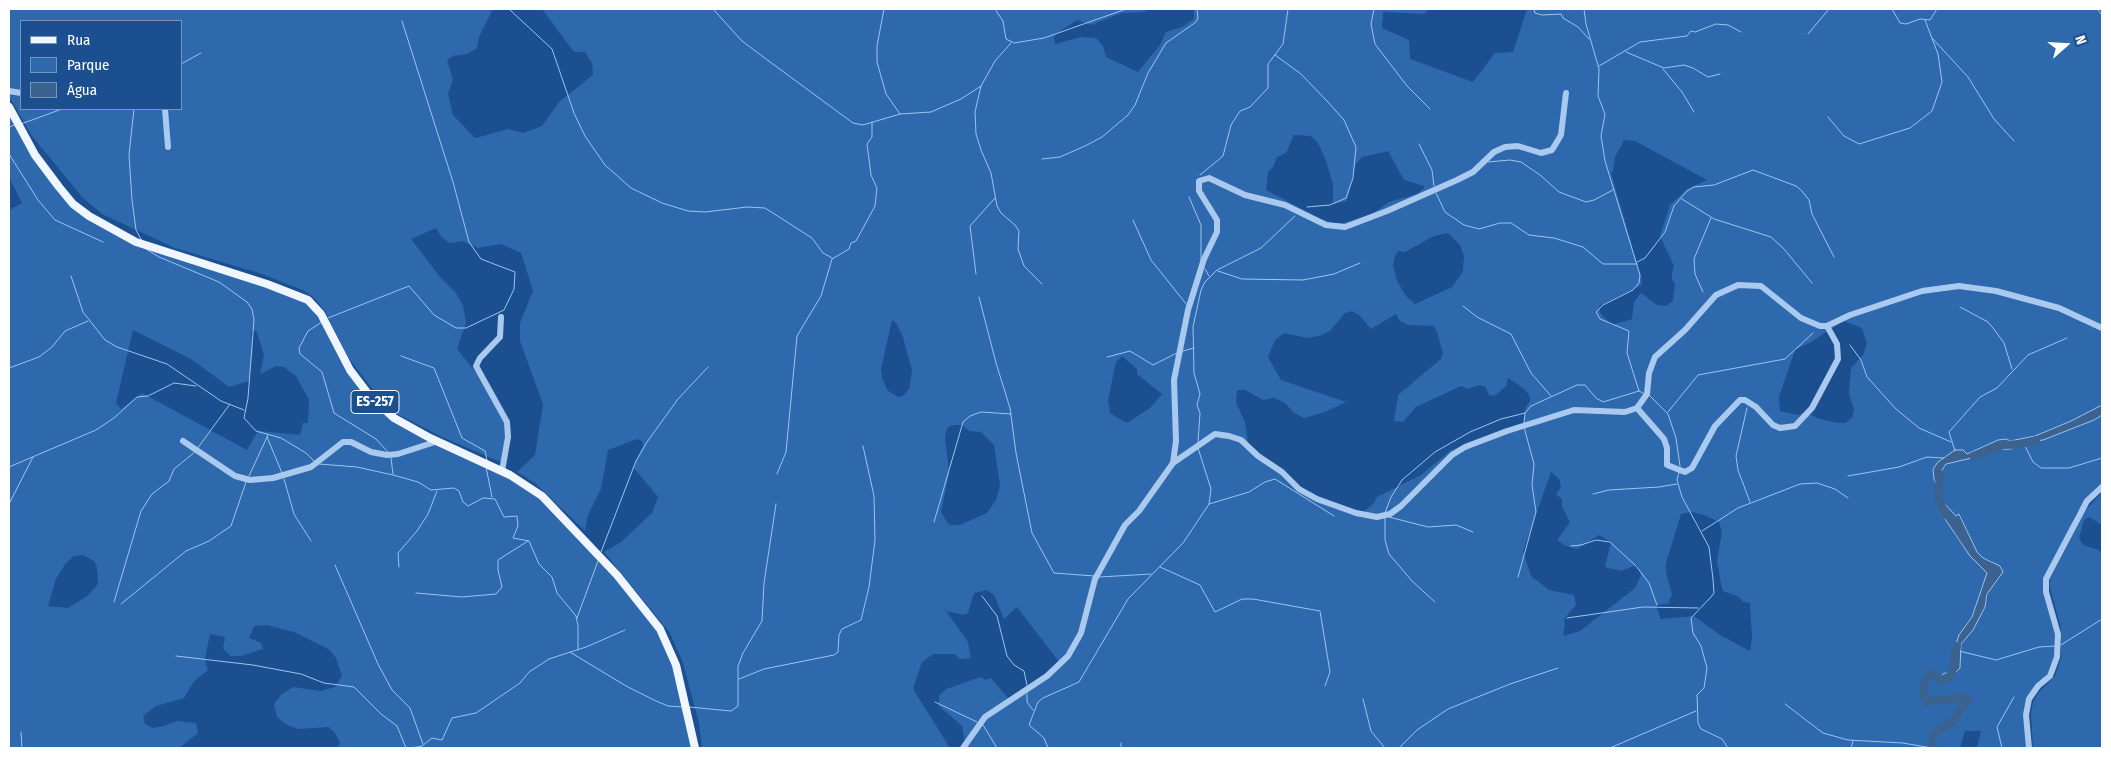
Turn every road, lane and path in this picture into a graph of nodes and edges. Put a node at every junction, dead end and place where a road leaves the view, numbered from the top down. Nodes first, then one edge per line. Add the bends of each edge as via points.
1 (1566, 93) dead end
2 (9, 106) edge
3 (165, 110) edge
4 (168, 147) dead end
5 (501, 317) dead end
6 (1827, 326) junction
7 (2102, 328) edge
8 (1637, 408) junction
9 (183, 441) dead end
10 (438, 441) junction
11 (1173, 463) junction
12 (502, 471) junction
13 (2102, 488) edge
14 (695, 748) edge
15 (963, 748) edge
16 (2030, 748) edge

1 - 11 street via 1561,135 1552,150 1541,153 1518,146 1504,147 1462,178 1420,198 1345,226 1326,225 1284,205 1245,195 1209,178 1199,181 1199,191 1217,220 1217,232 1204,259 1188,310 1174,380 1176,441
2 - 10 main road, ES-257 via 35,155 78,208 136,242 308,300 321,314 350,370 368,395 394,418
3 - 4 street
5 - 12 street via 500,337 476,366 507,422 508,437
6 - 7 street via 1922,291 1959,286 1996,291 2059,308
6 - 8 street via 1811,324 1761,286 1750,284 1726,289 1706,304 1655,357 1647,394
6 - 8 street via 1837,344 1838,359 1812,408 1795,426 1780,428 1773,425 1756,407 1740,400 1715,426 1692,468 1685,472 1667,465 1664,439
8 - 11 street via 1617,412 1574,410 1465,447 1452,454 1401,506 1378,518 1348,510 1299,489 1235,437 1215,434
9 - 10 street via 235,476 250,480 273,478 311,467 344,442 387,455 417,446 430,446
10 - 12 main road, ES-257
11 - 15 street via 1125,525 1110,550 1091,588 1081,633 1068,656 1047,676 985,717
12 - 14 main road, ES-257 via 531,488 556,509 617,575 660,629 676,664
13 - 16 street via 2087,501 2046,579 2058,643 2050,676 2029,699 2026,715

